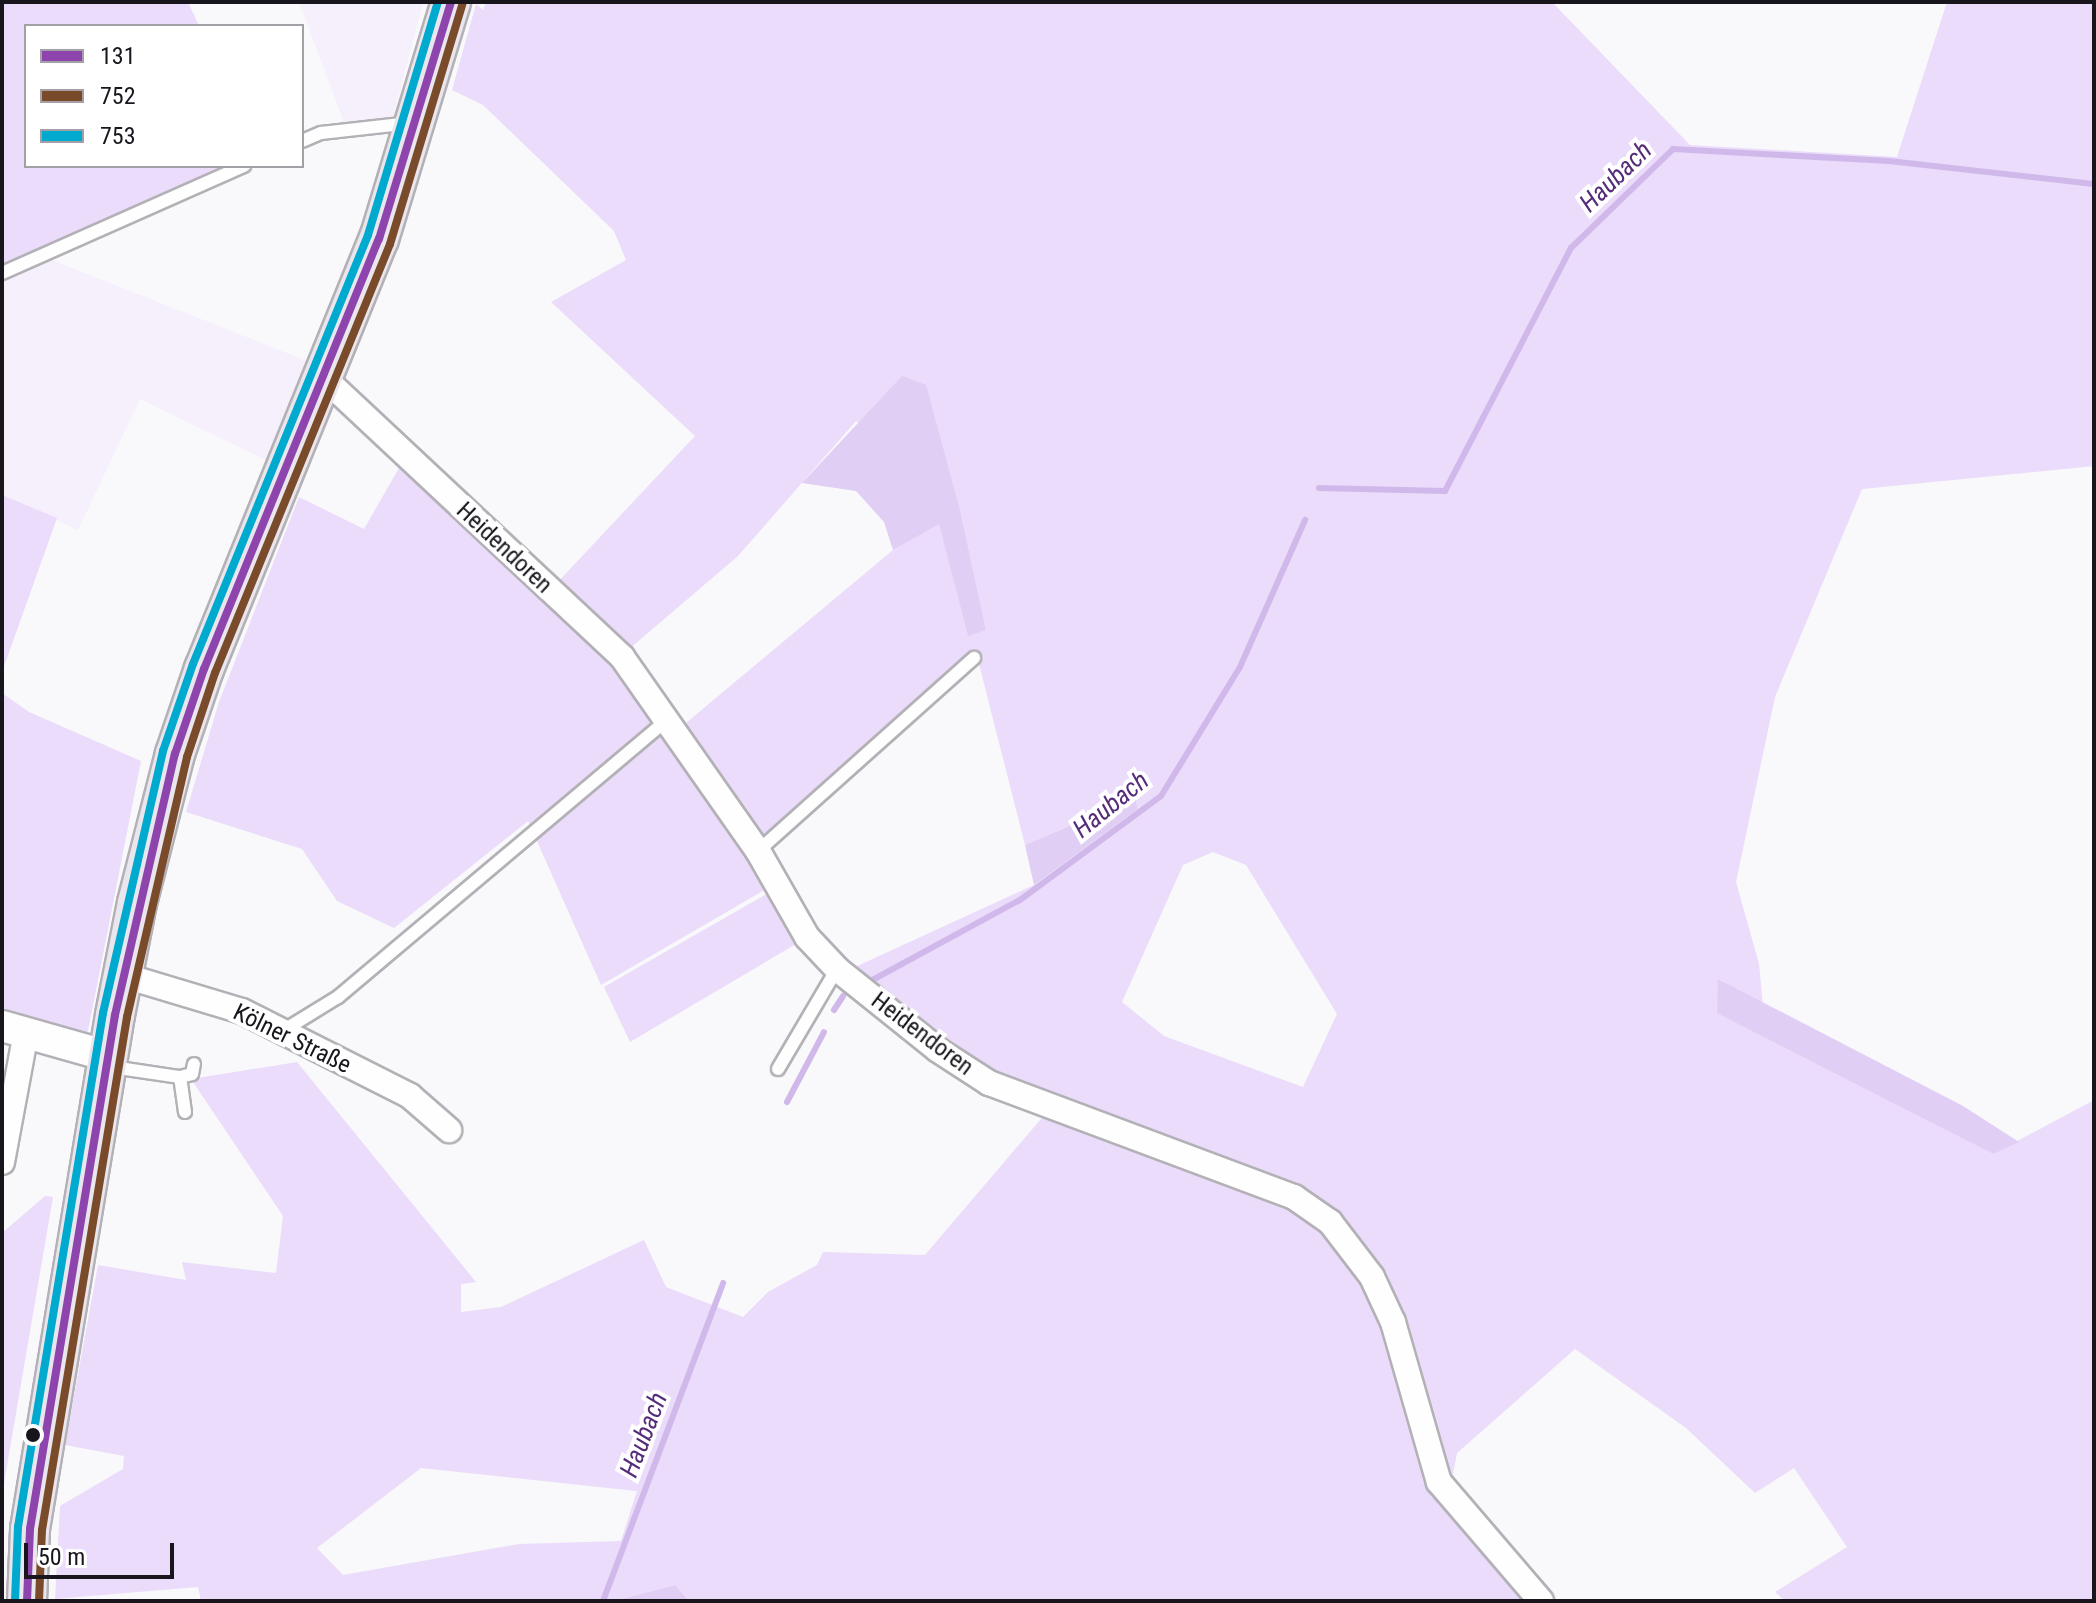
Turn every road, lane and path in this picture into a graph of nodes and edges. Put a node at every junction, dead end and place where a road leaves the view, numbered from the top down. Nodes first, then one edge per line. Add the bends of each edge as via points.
1 (451, 2) edge
2 (417, 124) junction
3 (304, 140) edge
4 (239, 168) edge
5 (2, 273) edge
6 (325, 379) junction
7 (974, 658) dead end
8 (668, 719) junction
9 (758, 851) junction
10 (837, 969) junction
11 (122, 975) junction
12 (14, 1029) edge
13 (281, 1032) junction
14 (107, 1061) junction
15 (194, 1064) dead end
16 (778, 1069) dead end
17 (180, 1077) junction
18 (185, 1112) dead end
19 (449, 1130) dead end
20 (2, 1162) edge
21 (27, 1601) edge
22 (1541, 1601) edge

1 - 2 main road
2 - 3 lane via 397,121
2 - 6 main road
4 - 5 lane
6 - 8 street, Heidendoren via 622,657
6 - 11 main road via 204,669 175,754
7 - 9 lane
8 - 9 street, Heidendoren
8 - 13 lane via 338,997
9 - 10 street, Heidendoren via 807,937
10 - 16 lane
10 - 22 street, Heidendoren via 938,1050 989,1083 1294,1197 1330,1222 1372,1277 1393,1322 1439,1482
11 - 13 street, Kölner Straße via 242,1011
11 - 14 main road
12 - 14 street
12 - 20 street
13 - 19 street, Kölner Straße via 410,1096
14 - 17 lane
14 - 21 main road via 32,1514
15 - 17 lane via 192,1074
17 - 18 lane

